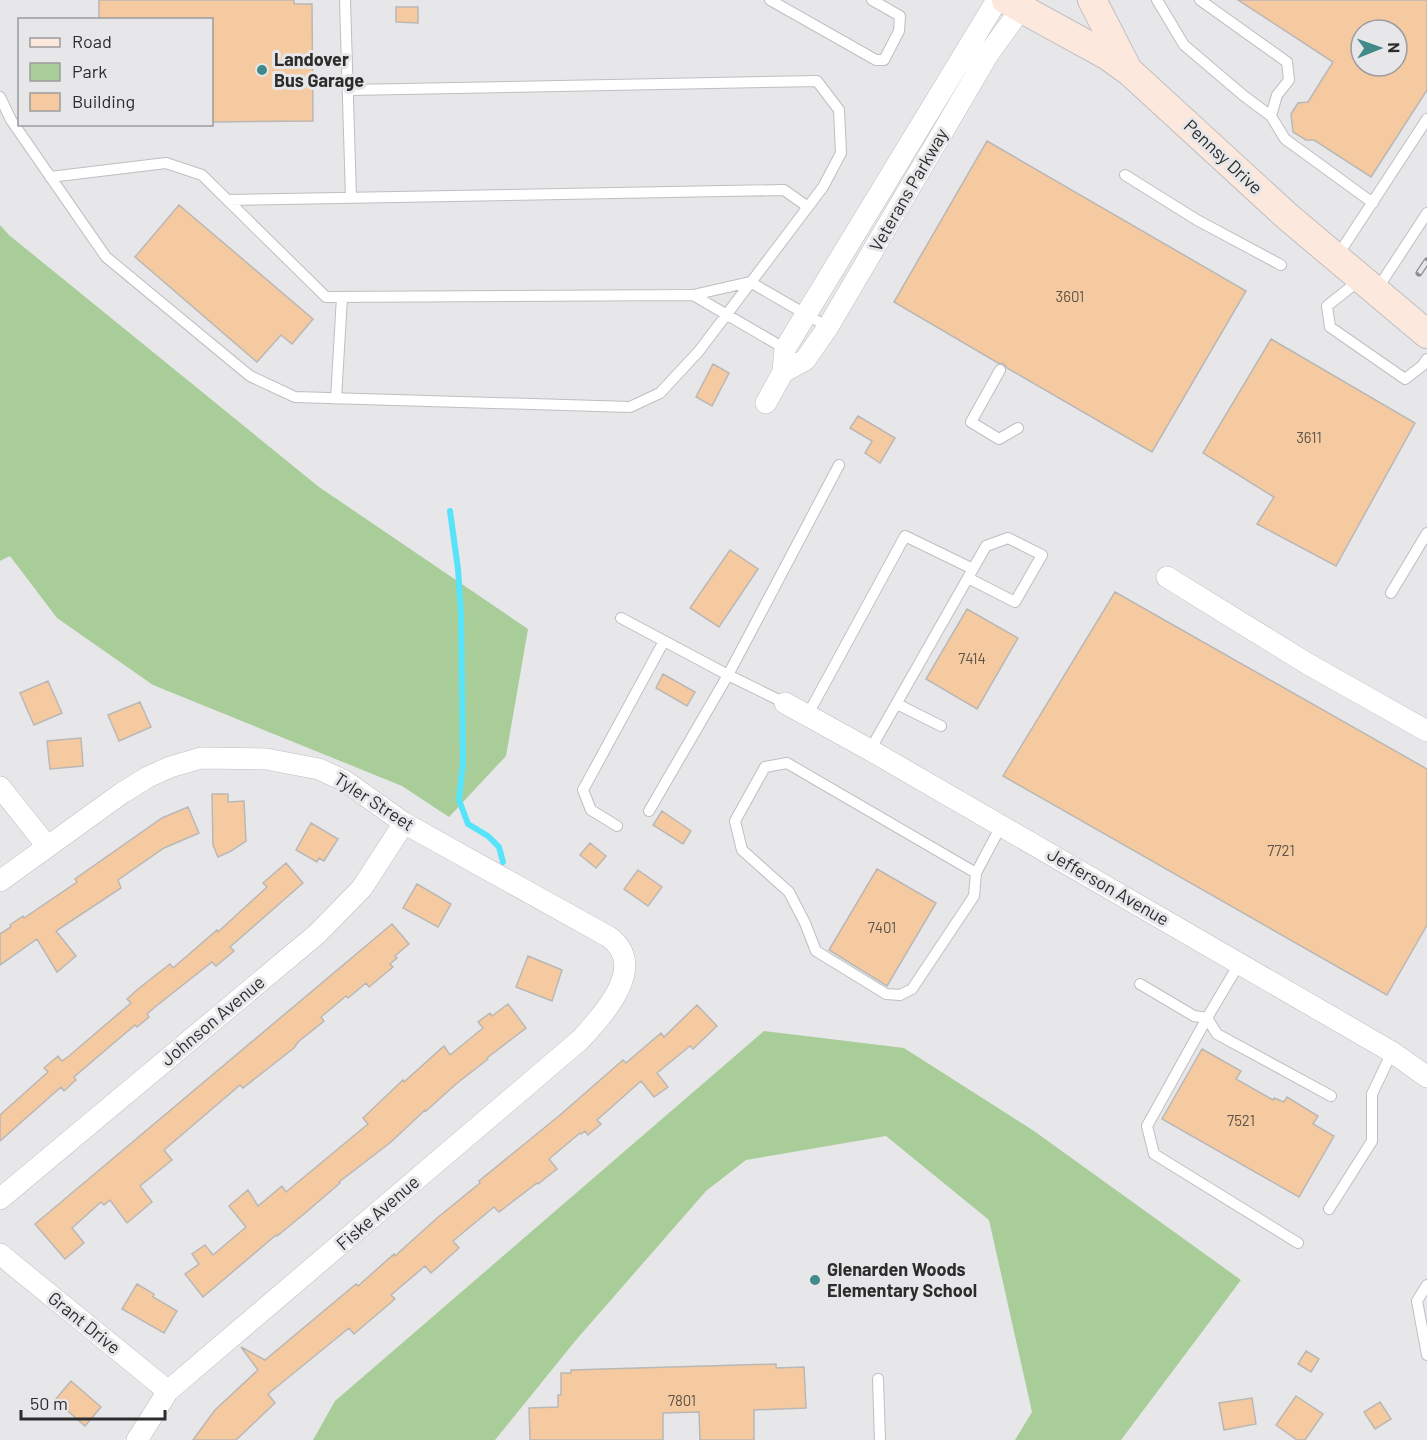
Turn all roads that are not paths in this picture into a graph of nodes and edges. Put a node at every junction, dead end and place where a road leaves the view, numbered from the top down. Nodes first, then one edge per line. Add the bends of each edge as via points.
1 (345, 0) edge
2 (770, 0) edge
3 (872, 0) edge
4 (1092, 0) edge
5 (1157, 0) edge
6 (1200, 0) edge
7 (1013, 2) edge
8 (1130, 72) junction
9 (348, 90) junction
10 (0, 98) edge
11 (1271, 116) junction
12 (1427, 119) edge
13 (1125, 175) dead end
14 (50, 177) junction
15 (351, 198) junction
16 (228, 200) junction
17 (1373, 202) junction
18 (808, 207) junction
19 (1427, 213) edge
20 (1336, 258) junction
21 (1281, 265) dead end
22 (750, 282) junction
23 (1368, 285) junction
24 (693, 295) junction
25 (342, 297) junction
26 (725, 315) junction
27 (806, 315) junction
28 (828, 327) junction
29 (1427, 334) edge
30 (785, 349) junction
31 (1427, 359) edge
32 (805, 360) junction
33 (1000, 370) dead end
34 (783, 372) junction
35 (336, 399) junction
36 (766, 403) dead end
37 (1018, 428) dead end
38 (839, 465) dead end
39 (1427, 532) edge
40 (971, 573) junction
41 (1167, 577) dead end
42 (1391, 593) dead end
43 (621, 618) dead end
44 (664, 641) junction
45 (728, 675) junction
46 (785, 704) joint
47 (897, 704) junction
48 (807, 716) junction
49 (941, 726) dead end
50 (1427, 731) edge
51 (870, 750) junction
52 (0, 787) edge
53 (649, 811) dead end
54 (404, 823) junction
55 (617, 826) dead end
56 (1001, 826) junction
57 (47, 846) junction
58 (976, 873) junction
59 (0, 881) edge
60 (1239, 964) junction
61 (1140, 984) dead end
62 (620, 986) joint
63 (1207, 1018) junction
64 (1392, 1052) junction
65 (1427, 1077) edge
66 (1331, 1096) dead end
67 (0, 1200) edge
68 (1329, 1209) dead end
69 (1298, 1243) dead end
70 (0, 1254) edge
71 (1427, 1285) edge
72 (1427, 1355) edge
73 (878, 1379) dead end
74 (168, 1391) junction
75 (137, 1440) edge
76 (880, 1440) edge

1 - 9 lane
2 - 3 lane via 876,60 884,60 899,31 900,16
4 - 8 main road
5 - 11 lane via 1184,45
6 - 11 lane via 1287,62 1289,80 1277,95
7 - 8 main road, Pennsy Drive
7 - 27 street, Veterans Parkway
7 - 28 street, Veterans Parkway via 989,53
8 - 20 main road, Pennsy Drive
9 - 15 lane
9 - 18 lane via 818,81 839,110 842,153
10 - 14 lane
11 - 17 lane via 1285,139
12 - 17 lane
13 - 21 lane
14 - 16 lane via 166,163 202,175
14 - 35 lane via 106,257 250,376 296,397
15 - 16 lane
15 - 18 lane via 784,190
16 - 25 lane via 326,297
17 - 20 lane
18 - 22 lane
19 - 23 lane
20 - 23 main road, Pennsy Drive
22 - 24 lane
22 - 26 lane
22 - 27 lane
23 - 29 main road, Pennsy Drive
23 - 31 lane via 1327,306 1330,327 1405,379
24 - 25 lane
24 - 26 lane
25 - 35 lane
26 - 30 lane
26 - 35 lane via 699,351 660,393 630,407
27 - 28 lane
27 - 30 street, Veterans Parkway
28 - 32 street, Veterans Parkway
30 - 32 lane
30 - 34 street, Veterans Parkway
32 - 34 street, Veterans Parkway
33 - 37 lane via 971,422 999,439
34 - 36 street, Veterans Parkway
38 - 45 lane
39 - 42 lane
40 - 40 lane via 986,546 1008,538 1042,555 1015,602
40 - 47 lane
40 - 48 lane via 905,536
41 - 50 street
43 - 44 lane
44 - 45 lane
44 - 55 lane via 583,790 591,810
45 - 46 lane
45 - 53 lane
46 - 48 street, Jefferson Avenue
47 - 49 lane
47 - 51 lane
48 - 51 street, Jefferson Avenue
51 - 56 street, Jefferson Avenue
52 - 57 street
54 - 57 street, Tyler Street via 357,788 319,769 266,759 218,757 185,762 148,777
54 - 62 street, Tyler Street via 616,942 624,954
54 - 67 street, Johnson Avenue via 362,888 317,934
56 - 58 lane
56 - 60 street, Jefferson Avenue
57 - 59 street, Tyler Street
58 - 58 lane via 974,896 912,989 886,994 816,951 789,892 742,850 735,821 765,767 787,763
60 - 63 lane
60 - 64 street, Jefferson Avenue
61 - 63 lane via 1194,1016
62 - 74 street, Fiske Avenue via 609,1006 580,1040
63 - 66 lane via 1217,1034
63 - 69 lane via 1147,1126 1154,1154
64 - 65 street, Jefferson Avenue
64 - 68 lane via 1372,1094 1372,1142
70 - 74 street, Grant Drive
71 - 72 lane via 1417,1301
73 - 76 lane
74 - 75 street, Fiske Avenue

